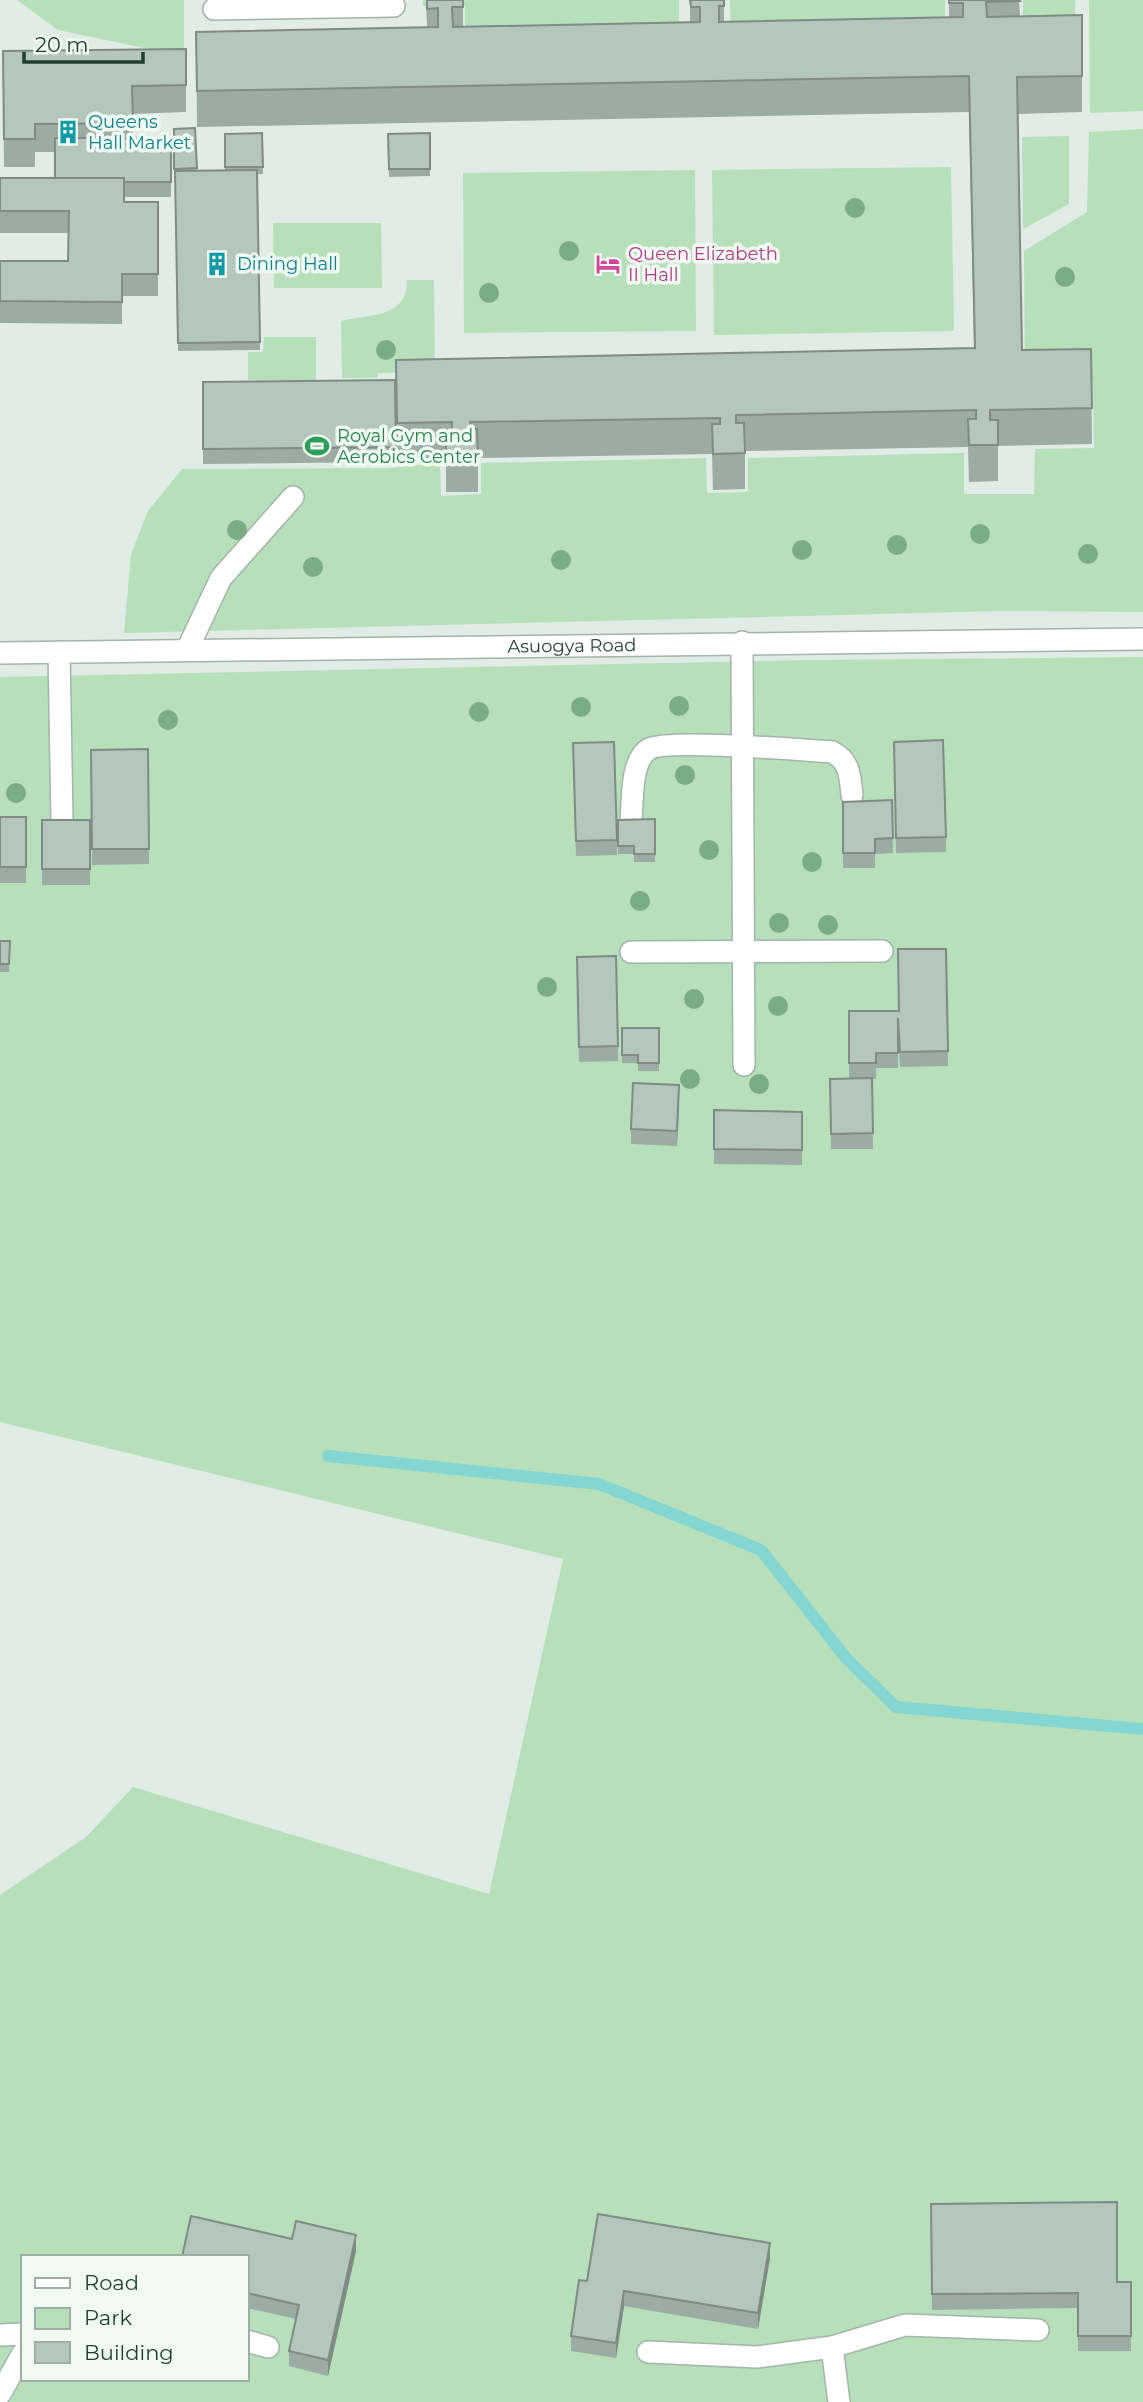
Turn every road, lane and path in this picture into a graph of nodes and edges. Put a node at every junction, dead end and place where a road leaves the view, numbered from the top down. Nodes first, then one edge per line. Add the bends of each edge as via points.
1 (308, 4) edge
2 (394, 6) dead end
3 (214, 9) dead end
4 (293, 497) dead end
5 (1143, 639) edge
6 (741, 642) junction
7 (187, 650) junction
8 (59, 652) junction
9 (0, 653) edge
10 (742, 746) junction
11 (852, 794) dead end
12 (62, 820) edge
13 (631, 820) edge
14 (882, 951) dead end
15 (631, 952) dead end
16 (744, 952) junction
17 (744, 1065) dead end
18 (1038, 2330) dead end
19 (21, 2334) edge
20 (0, 2335) edge
21 (248, 2341) edge
22 (268, 2347) dead end
23 (832, 2347) junction
24 (648, 2352) dead end
25 (21, 2357) edge
26 (0, 2394) edge
27 (839, 2402) edge

1 - 2 street
1 - 3 street
4 - 7 street via 220,578
5 - 6 street, Asuogya Road
6 - 7 street, Asuogya Road
6 - 10 street
7 - 8 street, Asuogya Road
8 - 9 street, Asuogya Road
8 - 12 street
10 - 11 street via 832,752 842,757 849,771
10 - 13 street via 649,749 638,761
10 - 16 street
14 - 16 street
15 - 16 street
16 - 17 street
18 - 23 street via 905,2325
19 - 20 street
21 - 22 street
23 - 24 street via 757,2357
23 - 27 street
25 - 26 street

